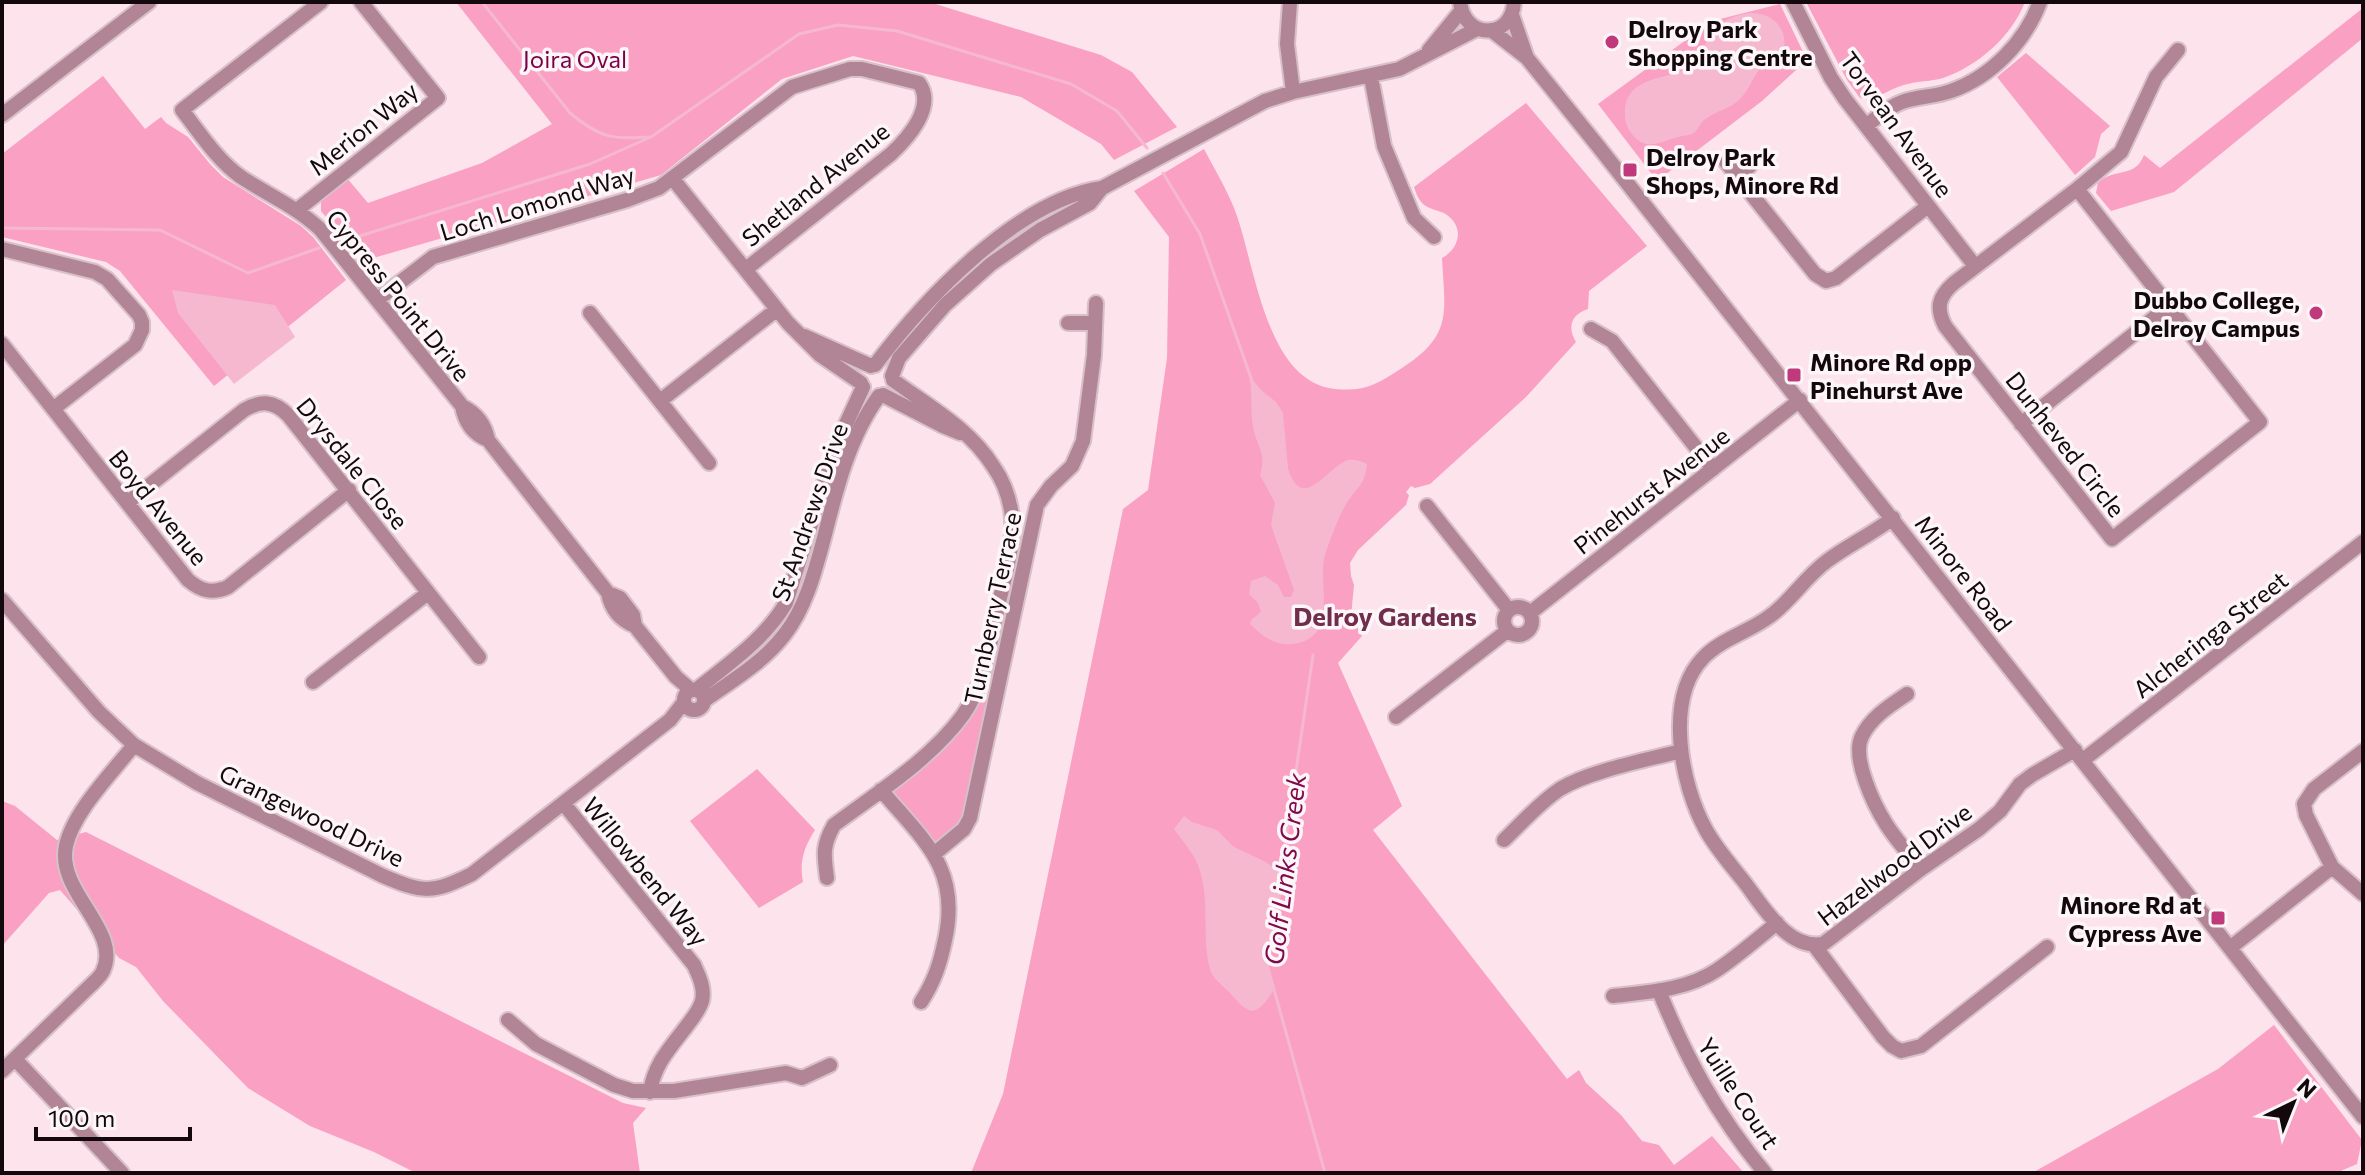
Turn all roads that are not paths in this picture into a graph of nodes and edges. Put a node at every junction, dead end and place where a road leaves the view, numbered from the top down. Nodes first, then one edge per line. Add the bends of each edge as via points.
1 (149, 2) edge
2 (321, 2) edge
3 (361, 2) edge
4 (1290, 2) edge
5 (1793, 2) edge
6 (2040, 2) edge
7 (1460, 6) edge
8 (1514, 6) edge
9 (1484, 29) junction
10 (2178, 50) dead end
11 (1427, 54) junction
12 (1527, 58) junction
13 (1371, 77) junction
14 (922, 87) joint
15 (1293, 92) junction
16 (2, 115) edge
17 (1866, 126) junction
18 (1725, 161) dead end
19 (1750, 166) dead end
20 (1737, 177) junction
21 (673, 179) junction
22 (1102, 188) junction
23 (2077, 189) junction
24 (1928, 206) junction
25 (297, 210) junction
26 (1434, 237) dead end
27 (2, 249) edge
28 (1975, 266) junction
29 (746, 269) junction
30 (377, 300) junction
31 (1096, 303) dead end
32 (2169, 306) junction
33 (776, 310) junction
34 (590, 313) dead end
35 (1068, 323) dead end
36 (1095, 323) junction
37 (1591, 329) dead end
38 (799, 334) junction
39 (2, 344) edge
40 (873, 365) junction
41 (892, 378) junction
42 (862, 385) junction
43 (881, 396) junction
44 (1800, 400) junction
45 (660, 401) junction
46 (53, 409) junction
47 (2021, 424) junction
48 (964, 434) junction
49 (709, 463) dead end
50 (1713, 469) junction
51 (349, 490) junction
52 (1008, 499) junction
53 (127, 503) junction
54 (1037, 505) junction
55 (1427, 506) dead end
56 (1893, 518) junction
57 (2363, 542) edge
58 (428, 593) junction
59 (2, 600) edge
60 (1509, 610) junction
61 (1530, 613) junction
62 (1507, 631) junction
63 (479, 657) dead end
64 (313, 682) dead end
65 (1907, 694) dead end
66 (692, 698) junction
67 (1396, 717) dead end
68 (134, 745) junction
69 (1681, 751) junction
70 (2363, 751) edge
71 (2079, 755) junction
72 (881, 790) junction
73 (564, 804) junction
74 (1504, 840) dead end
75 (934, 854) junction
76 (2332, 867) junction
77 (1921, 869) junction
78 (827, 878) dead end
79 (2363, 894) edge
80 (1777, 923) junction
81 (1814, 945) junction
82 (2047, 947) dead end
83 (2230, 948) junction
84 (1659, 991) junction
85 (1613, 996) dead end
86 (921, 1002) dead end
87 (508, 1020) dead end
88 (15, 1059) junction
89 (830, 1065) dead end
90 (2, 1071) edge
91 (650, 1092) junction
92 (2363, 1117) edge
93 (122, 1173) edge
94 (1765, 1173) edge

1 - 16 street
2 - 25 street, Cypress Point Drive via 182,110 240,176
3 - 25 street, Merion Way via 438,98
4 - 15 street via 1287,44
5 - 17 street, Torvean Avenue via 1831,78
6 - 17 street via 2024,36 1975,79 1951,91 1902,102
7 - 9 street, Minore Road via 1470,25
7 - 11 street
8 - 9 street via 1507,22
8 - 12 street, Minore Road
9 - 11 street
9 - 12 street, Minore Road
10 - 23 street via 2156,77 2121,152
11 - 13 street
12 - 44 street, Minore Road
13 - 15 street
13 - 26 street via 1384,146 1414,218
14 - 21 street, Loch Lomond Way via 910,79 862,69 792,87
14 - 29 street, Shetland Avenue via 925,97 909,137
15 - 22 street via 1265,101
17 - 24 street, Torvean Avenue
18 - 20 street
19 - 20 street
20 - 24 street via 1826,281
21 - 29 street
21 - 30 street, Loch Lomond Way via 643,195 433,257
22 - 40 street via 1083,191 1031,216 982,250 934,294
22 - 41 street via 1090,203 991,264 899,358
23 - 28 street, Dunheved Circle
23 - 32 street, Dunheved Circle
24 - 28 street, Torvean Avenue
25 - 30 street, Cypress Point Drive via 321,230
27 - 46 street via 101,275 142,322 135,345
28 - 47 street, Dunheved Circle via 1941,296 1940,317
29 - 33 street
30 - 66 street, Cypress Point Drive via 462,406 486,428 488,440 608,593 620,598 635,626
31 - 36 street, Turnberry Terrace
32 - 47 street
32 - 47 street, Dunheved Circle via 2260,422 2112,539
33 - 38 street
33 - 45 street
34 - 45 street
35 - 36 street
36 - 54 street, Turnberry Terrace via 1083,441 1072,466
37 - 50 street via 1612,341
38 - 40 street
38 - 42 street
39 - 46 street, Boyd Avenue
40 - 41 street via 885,367
40 - 42 street via 863,373
41 - 43 street via 890,389
41 - 48 street
42 - 43 street via 869,394
42 - 66 street, St Andrews Drive via 835,448 786,603 760,637
43 - 48 street
43 - 66 street, St Andrews Drive via 866,414 850,452 808,590 792,624 761,659
44 - 50 street, Pinehurst Avenue
44 - 56 street, Minore Road
45 - 49 street
46 - 53 street, Boyd Avenue
48 - 52 street via 993,465
50 - 61 street, Pinehurst Avenue
51 - 53 street, Drysdale Close via 288,415 274,404 259,403
51 - 53 street, Boyd Avenue via 218,591 188,580
51 - 58 street, Drysdale Close
52 - 54 street
52 - 72 street via 1009,560 977,690 940,741
54 - 75 street, Turnberry Terrace via 970,818
55 - 60 street
56 - 69 street, Hazelwood Drive via 1828,560 1772,615 1704,656 1682,696
56 - 71 street, Minore Road
57 - 71 street, Alcheringa Street
58 - 63 street, Drysdale Close
58 - 64 street
59 - 68 street, Grangewood Drive via 90,703
60 - 61 street via 1521,607
60 - 62 street via 1503,622
61 - 62 street via 1527,632 1518,636
62 - 67 street
65 - 77 street via 1869,723 1858,753 1887,826
66 - 73 street, Grangewood Drive
68 - 73 street, Grangewood Drive via 197,783 383,876 426,890 472,874
68 - 88 street via 73,823 66,847 65,861 77,896 102,934 103,971
69 - 74 street via 1561,788
69 - 80 street, Hazelwood Drive via 1706,830
70 - 76 street via 2314,789 2304,804
71 - 77 street, Hazelwood Drive via 2032,775 1979,829
71 - 83 street, Minore Road
72 - 75 street
72 - 78 street via 834,825 825,841
73 - 91 street, Willowbend Way via 694,965 701,981 703,998 697,1013 659,1061
75 - 86 street via 945,877 949,923 938,972
76 - 79 street
76 - 83 street
77 - 81 street, Hazelwood Drive via 1833,937
80 - 81 street, Hazelwood Drive
80 - 84 street via 1715,972
81 - 82 street via 1883,1037 1901,1051 1921,1046
83 - 92 street, Minore Road
84 - 85 street
84 - 94 street, Yuille Court via 1704,1088
87 - 91 street via 536,1044 614,1085
88 - 90 street
88 - 93 street
89 - 91 street via 802,1078 786,1073

